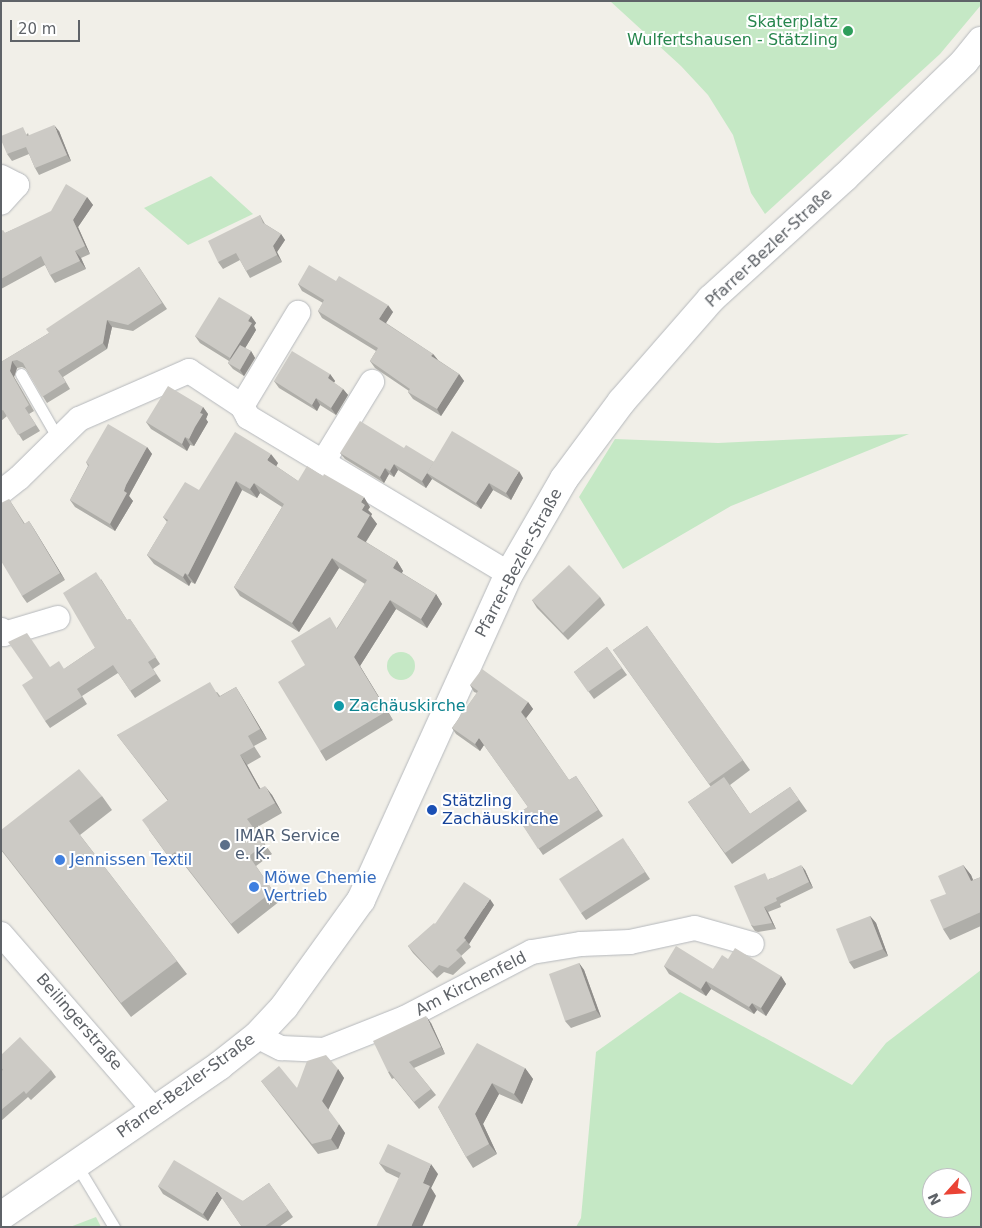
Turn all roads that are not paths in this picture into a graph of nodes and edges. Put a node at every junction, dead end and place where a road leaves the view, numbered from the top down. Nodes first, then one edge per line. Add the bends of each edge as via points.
1 (973, 52) edge
2 (1, 177) edge
3 (1, 203) edge
4 (298, 313) dead end
5 (21, 374) edge
6 (372, 382) dead end
7 (242, 406) junction
8 (59, 440) junction
9 (322, 462) junction
10 (1, 492) edge
11 (509, 574) junction
12 (58, 618) dead end
13 (2, 634) edge
14 (1, 934) edge
15 (752, 944) dead end
16 (256, 1036) junction
17 (155, 1111) junction
18 (76, 1164) junction
19 (1, 1216) edge
20 (114, 1227) edge

1 - 11 street, Pfarrer-Bezler-Straße via 837,185 711,299 622,401 564,478
2 - 3 street via 17,185
4 - 7 street
5 - 8 lane
6 - 9 street
7 - 8 street via 189,371 80,419
7 - 9 street via 248,418
8 - 10 street
9 - 11 street
11 - 16 street, Pfarrer-Bezler-Straße via 361,900 284,1007
12 - 13 street
14 - 17 street, Beilingerstraße
15 - 16 street, Am Kirchenfeld via 694,928 630,942 581,944 532,952 405,1018 324,1050 281,1048
16 - 17 street, Pfarrer-Bezler-Straße
17 - 18 street, Pfarrer-Bezler-Straße
18 - 19 street, Pfarrer-Bezler-Straße
18 - 20 lane

